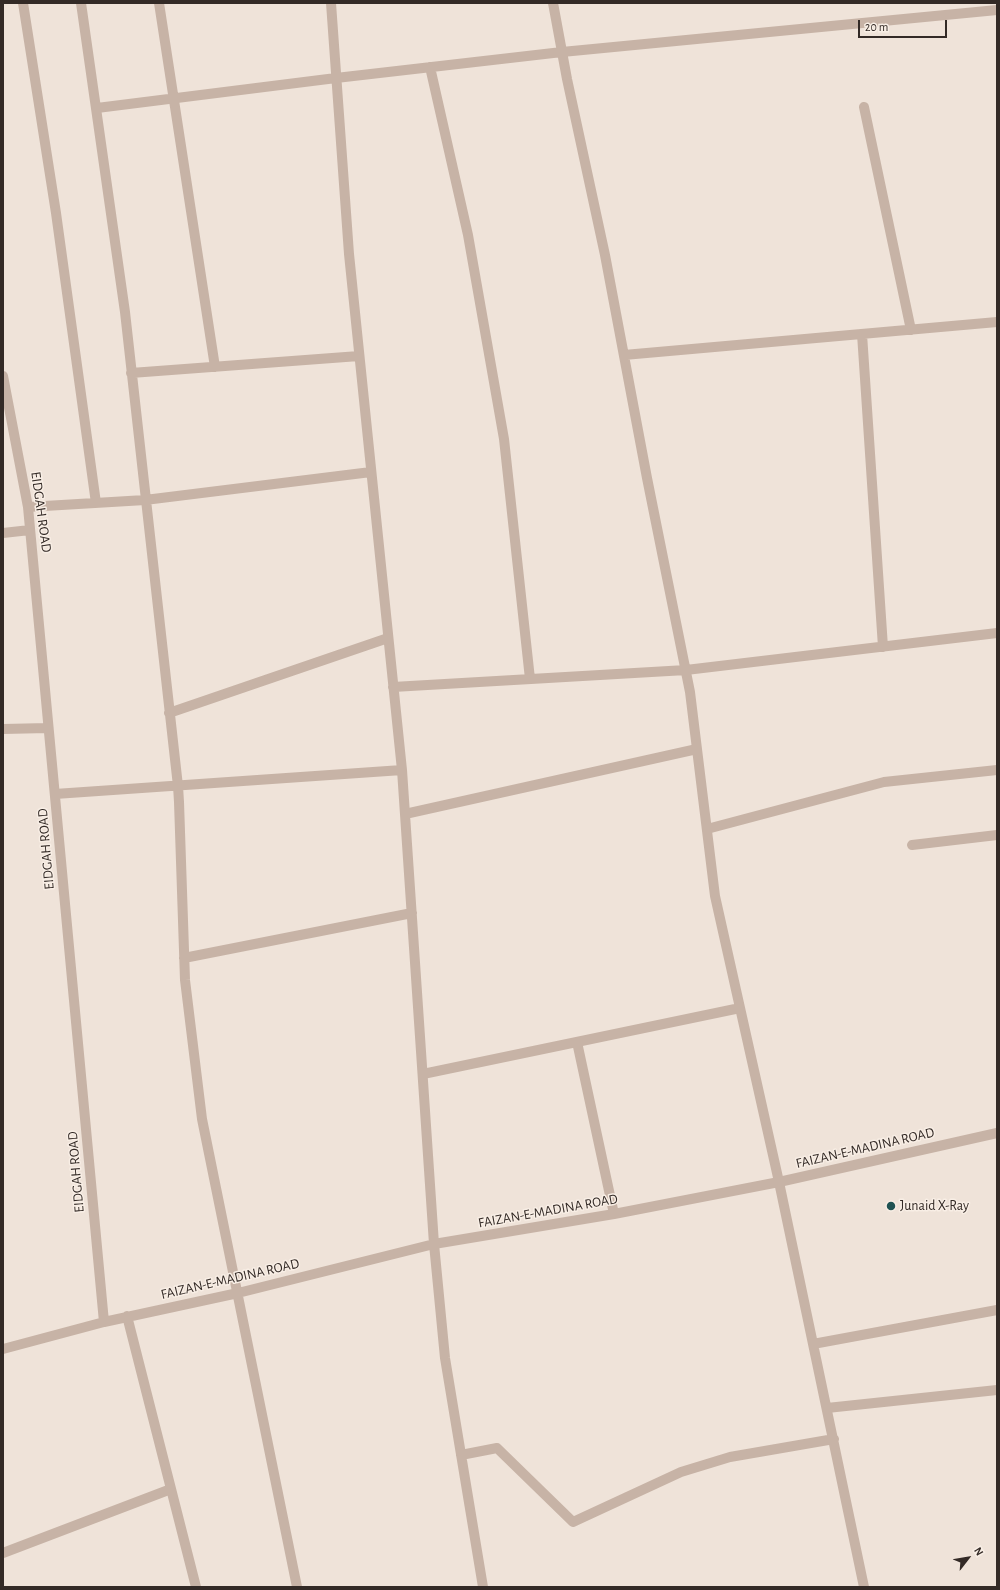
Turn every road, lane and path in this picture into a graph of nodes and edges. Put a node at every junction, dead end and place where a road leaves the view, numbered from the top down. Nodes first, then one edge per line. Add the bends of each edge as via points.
1 (22, 3) edge
2 (80, 3) edge
3 (159, 3) edge
4 (331, 3) edge
5 (553, 3) edge
6 (997, 10) edge
7 (562, 52) junction
8 (430, 67) junction
9 (336, 78) junction
10 (174, 98) junction
11 (864, 107) dead end
12 (97, 108) junction
13 (997, 322) edge
14 (912, 330) junction
15 (862, 334) junction
16 (624, 355) junction
17 (359, 356) junction
18 (216, 367) junction
19 (132, 373) junction
20 (3, 376) edge
21 (371, 472) junction
22 (146, 500) junction
23 (96, 503) junction
24 (28, 507) junction
25 (30, 530) junction
26 (3, 533) edge
27 (997, 634) edge
28 (388, 638) junction
29 (883, 647) junction
30 (686, 670) junction
31 (530, 679) junction
32 (393, 687) junction
33 (169, 713) junction
34 (48, 728) junction
35 (3, 729) edge
36 (697, 749) junction
37 (402, 770) junction
38 (997, 770) edge
39 (178, 786) junction
40 (55, 794) junction
41 (405, 814) junction
42 (707, 829) junction
43 (997, 834) edge
44 (912, 845) dead end
45 (412, 913) junction
46 (184, 958) junction
47 (740, 1008) junction
48 (577, 1042) junction
49 (423, 1074) junction
50 (997, 1133) edge
51 (779, 1182) junction
52 (614, 1214) junction
53 (434, 1244) junction
54 (238, 1294) junction
55 (997, 1310) edge
56 (127, 1316) junction
57 (104, 1322) junction
58 (813, 1344) junction
59 (3, 1349) edge
60 (997, 1390) edge
61 (827, 1408) junction
62 (834, 1439) junction
63 (461, 1455) junction
64 (171, 1489) junction
65 (3, 1553) edge
66 (196, 1587) edge
67 (297, 1587) edge
68 (483, 1587) edge
69 (864, 1587) edge

1 - 23 street via 56,213
2 - 12 street
3 - 10 street
4 - 9 street
5 - 7 street
6 - 7 street
7 - 8 street
7 - 16 street
8 - 9 street
8 - 31 street via 468,234 504,438
9 - 10 street
9 - 17 street
10 - 12 street
10 - 18 street
11 - 14 street
12 - 19 street
13 - 14 street
14 - 15 street
15 - 16 street
15 - 29 street
16 - 30 street
17 - 18 street
17 - 21 street
18 - 19 street
19 - 22 street
20 - 24 street, EIDGAH ROAD
21 - 22 street
21 - 28 street
22 - 23 street
22 - 33 street
23 - 24 street
24 - 25 street, EIDGAH ROAD
25 - 26 street
25 - 34 street, EIDGAH ROAD
27 - 29 street
28 - 32 street
28 - 33 street
29 - 30 street
30 - 31 street
30 - 36 street
31 - 32 street
32 - 37 street
33 - 39 street
34 - 35 street
34 - 40 street, EIDGAH ROAD
36 - 41 street
36 - 42 street
37 - 39 street
37 - 41 street
38 - 42 street via 884,782
39 - 40 street
39 - 46 street
40 - 57 street, EIDGAH ROAD
41 - 45 street
42 - 47 street via 715,896
43 - 44 street
45 - 46 street
45 - 49 street
46 - 54 street via 202,1119
47 - 48 street
47 - 51 street
48 - 49 street
48 - 52 street
49 - 53 street
50 - 51 street, FAIZAN-E-MADINA ROAD
51 - 52 street, FAIZAN-E-MADINA ROAD
51 - 58 street
52 - 53 street, FAIZAN-E-MADINA ROAD
53 - 54 street, FAIZAN-E-MADINA ROAD
53 - 63 street via 445,1358
54 - 56 street, FAIZAN-E-MADINA ROAD
54 - 67 street
55 - 58 street
56 - 57 street, FAIZAN-E-MADINA ROAD
56 - 64 street
57 - 59 street, FAIZAN-E-MADINA ROAD
58 - 61 street
60 - 61 street
61 - 62 street
62 - 63 street via 730,1457 688,1470 573,1522 497,1448
62 - 69 street
63 - 68 street
64 - 65 street
64 - 66 street

